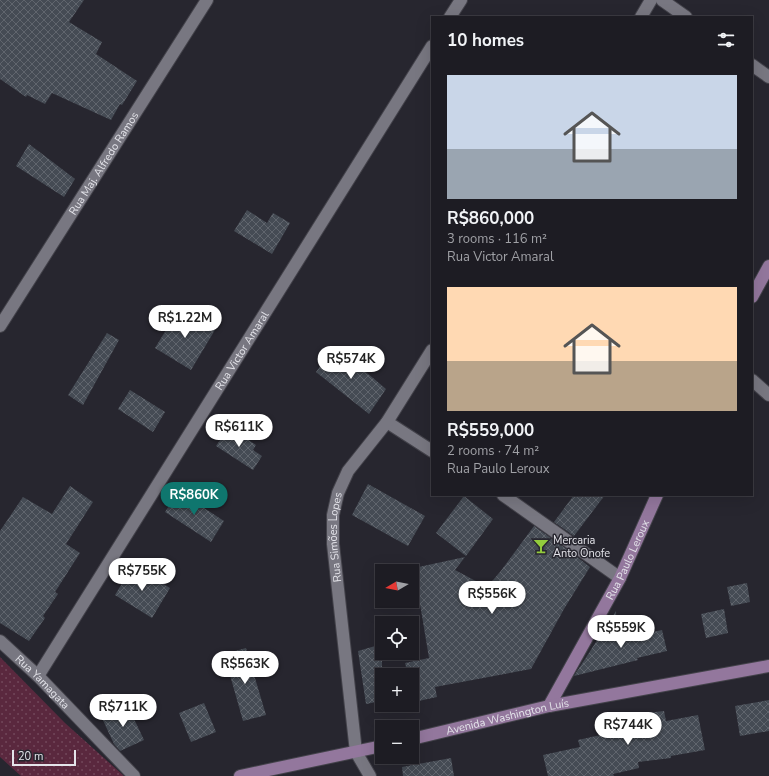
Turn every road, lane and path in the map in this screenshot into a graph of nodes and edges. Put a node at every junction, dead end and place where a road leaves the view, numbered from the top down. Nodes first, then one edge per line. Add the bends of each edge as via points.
1 (207, 0) edge
2 (461, 0) edge
3 (652, 0) edge
4 (662, 0) edge
5 (451, 16) edge
6 (642, 16) edge
7 (685, 16) edge
8 (431, 48) edge
9 (753, 66) edge
10 (769, 77) edge
11 (769, 266) edge
12 (753, 295) edge
13 (0, 326) edge
14 (431, 352) edge
15 (753, 381) edge
16 (769, 395) edge
17 (386, 422) junction
18 (431, 450) edge
19 (504, 496) edge
20 (657, 496) edge
21 (620, 578) junction
22 (0, 641) edge
23 (769, 666) edge
24 (38, 676) junction
25 (549, 706) junction
26 (419, 737) edge
27 (375, 748) edge
28 (356, 752) junction
29 (134, 776) edge
30 (240, 776) edge
31 (370, 776) edge

1 - 13 street, Rua Maj. Alfredo Ramos
2 - 5 street
3 - 6 street
4 - 7 street
8 - 24 street, Rua Victor Amaral
9 - 10 street
11 - 12 street
14 - 17 street, Rua Simões Lopes
15 - 16 street
17 - 18 street
17 - 28 street, Rua Simões Lopes via 348,471 338,493 333,515 333,544
19 - 21 street
20 - 21 street, Rua Paulo Leroux
21 - 25 street, Rua Paulo Leroux
22 - 24 street, Rua Yamagata
23 - 25 street, Avenida Washington Luís
24 - 29 street, Rua Yamagata
25 - 26 street, Avenida Washington Luís
27 - 28 street
28 - 30 street
28 - 31 street

